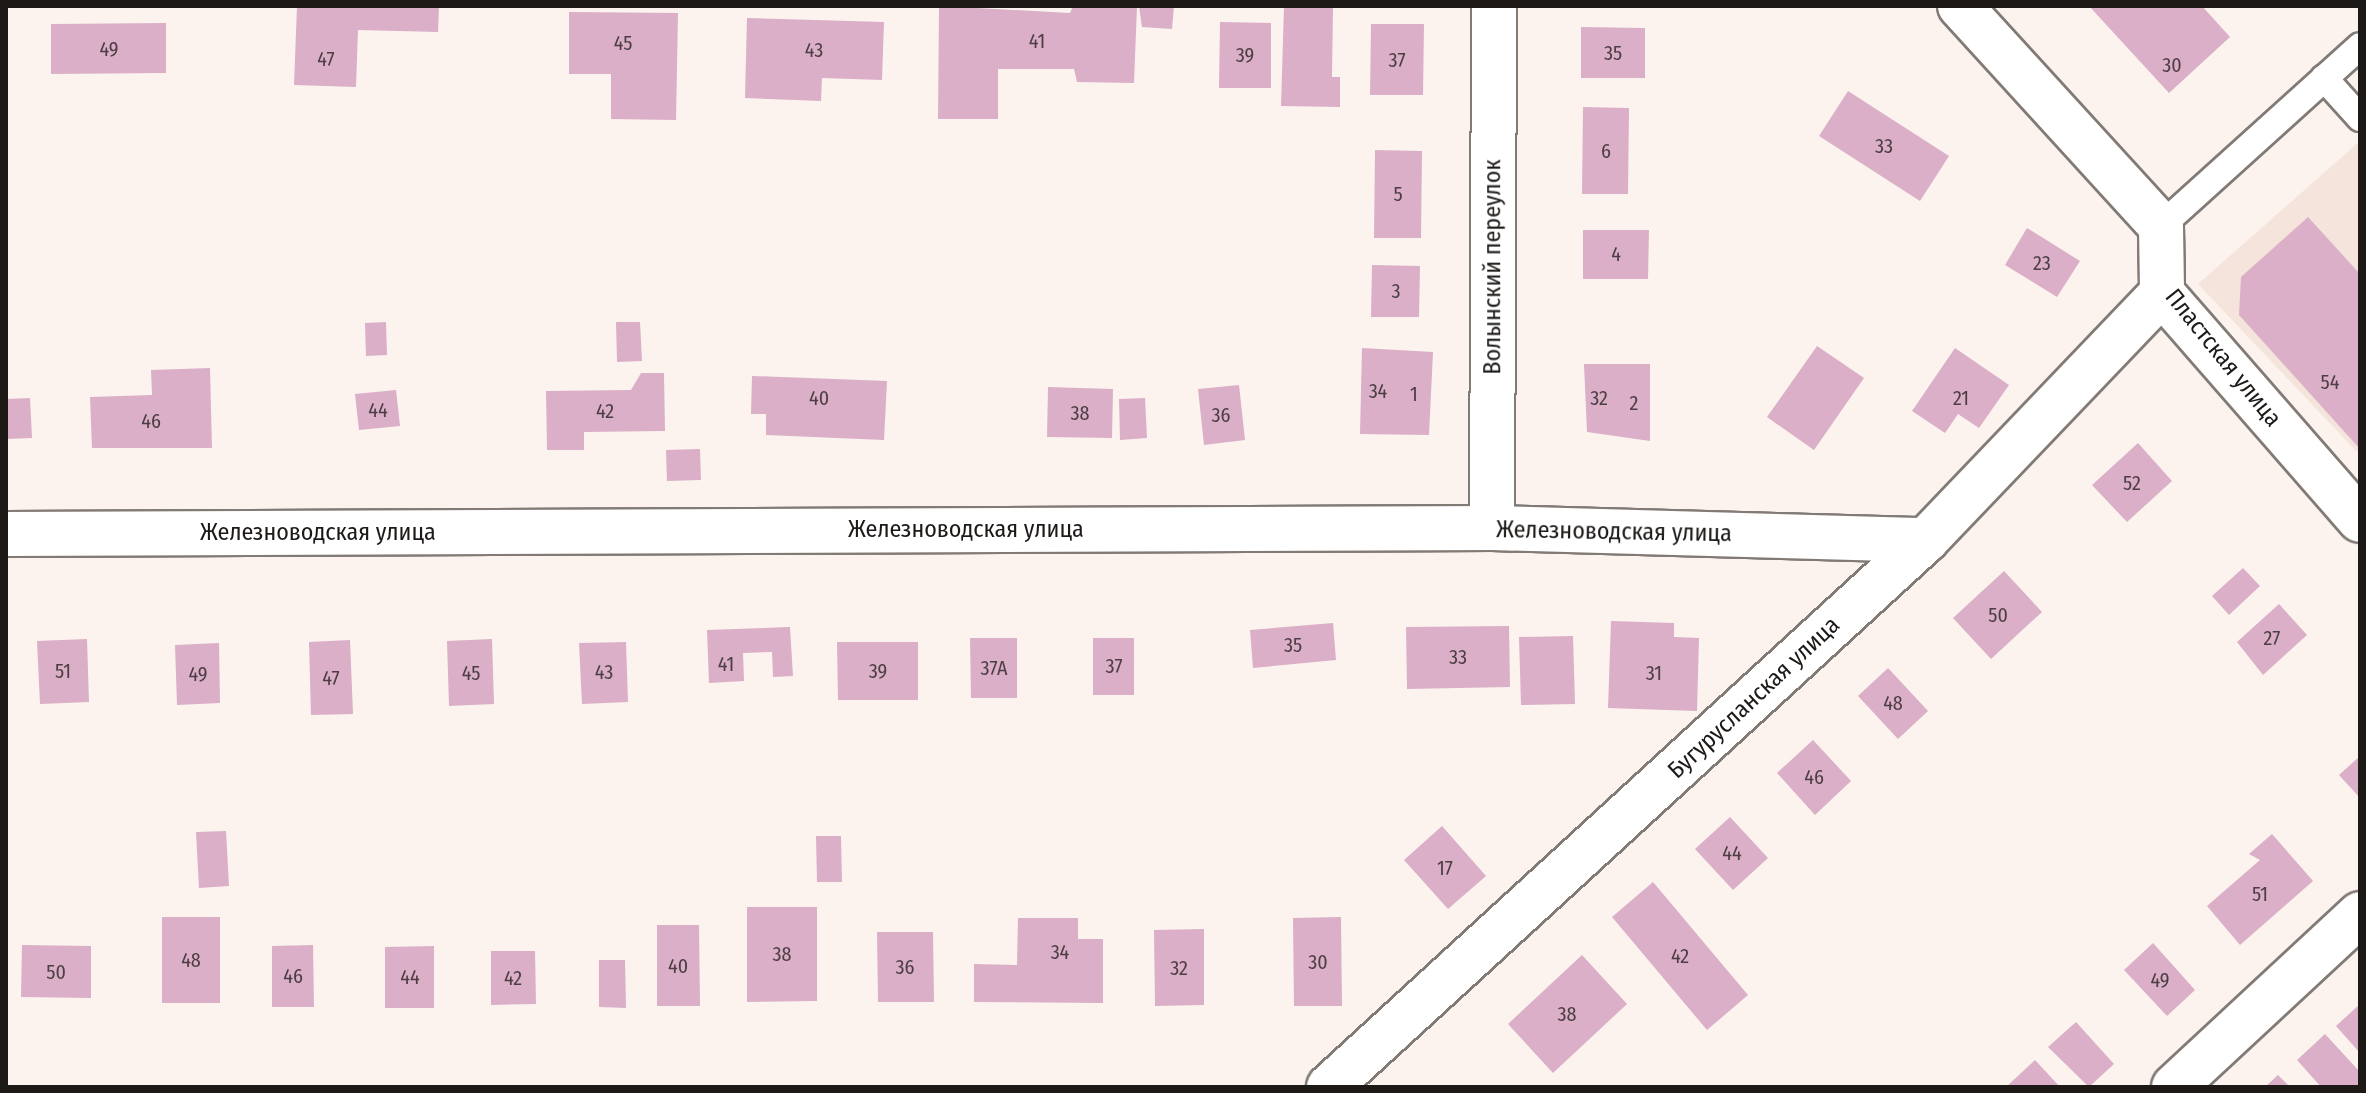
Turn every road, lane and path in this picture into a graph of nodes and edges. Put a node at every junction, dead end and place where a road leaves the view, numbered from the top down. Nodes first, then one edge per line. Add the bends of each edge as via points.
1 (1494, 6) edge
2 (1960, 6) edge
3 (2360, 46) edge
4 (2324, 78) junction
5 (2360, 118) edge
6 (2161, 226) junction
7 (2162, 293) junction
8 (2360, 520) edge
9 (1492, 528) junction
10 (6, 534) edge
11 (1926, 540) junction
12 (2360, 914) edge
13 (1329, 1087) edge
14 (2174, 1087) edge

1 - 9 street, Волынский переулок
2 - 6 street
3 - 4 lane
4 - 5 lane
4 - 6 lane
6 - 7 street, Пластская улица
7 - 8 street, Пластская улица
7 - 11 street, Бугурусланская улица
9 - 10 street, Железноводская улица
9 - 11 street, Железноводская улица
11 - 13 street, Бугурусланская улица
12 - 14 street

